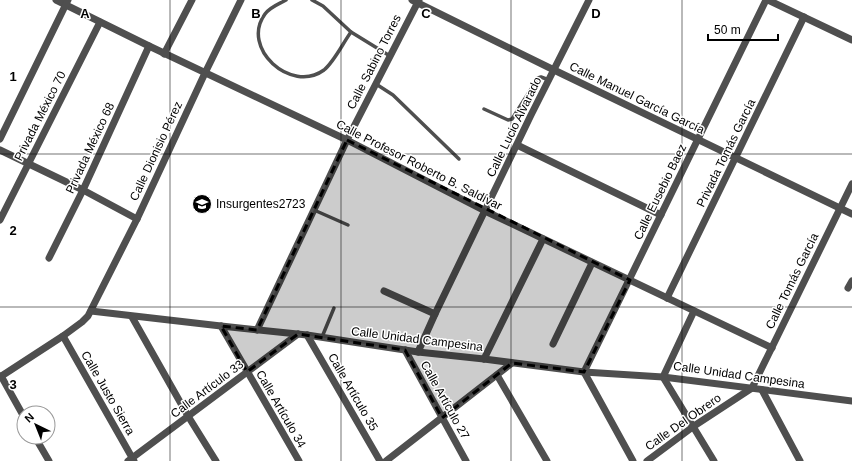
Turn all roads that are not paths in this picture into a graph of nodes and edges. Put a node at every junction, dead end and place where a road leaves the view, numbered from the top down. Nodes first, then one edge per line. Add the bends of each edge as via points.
1 (56, 0) edge
2 (192, 0) edge
3 (241, 0) edge
4 (286, 0) edge
5 (312, 0) edge
6 (589, 0) edge
7 (767, 0) edge
8 (416, 1) edge
9 (67, 2) edge
10 (804, 17) junction
11 (100, 22) junction
12 (351, 32) junction
13 (852, 40) edge
14 (149, 46) junction
15 (164, 54) junction
16 (390, 56) junction
17 (554, 70) junction
18 (205, 73) junction
19 (549, 80) junction
20 (376, 84) junction
21 (484, 109) dead end
22 (0, 139) edge
23 (697, 139) junction
24 (347, 140) junction
25 (517, 145) junction
26 (0, 150) edge
27 (736, 158) junction
28 (459, 159) dead end
29 (28, 163) junction
30 (852, 184) edge
31 (83, 190) junction
32 (840, 208) junction
33 (314, 210) junction
34 (485, 211) junction
35 (852, 214) edge
36 (661, 215) junction
37 (137, 218) junction
38 (0, 220) edge
39 (348, 225) dead end
40 (543, 239) junction
41 (49, 258) dead end
42 (592, 263) junction
43 (630, 280) junction
44 (852, 281) edge
45 (848, 288) dead end
46 (384, 291) dead end
47 (667, 298) junction
48 (334, 308) dead end
49 (91, 311) junction
50 (694, 311) junction
51 (435, 314) junction
52 (132, 317) junction
53 (220, 326) junction
54 (257, 330) junction
55 (298, 334) junction
56 (307, 335) junction
57 (63, 336) junction
58 (322, 337) junction
59 (553, 344) dead end
60 (772, 348) junction
61 (405, 350) junction
62 (418, 352) junction
63 (484, 358) junction
64 (512, 362) junction
65 (247, 372) junction
66 (584, 372) junction
67 (497, 375) junction
68 (0, 376) edge
69 (663, 376) junction
70 (752, 388) junction
71 (762, 390) junction
72 (851, 403) edge
73 (17, 405) edge
74 (188, 416) junction
75 (442, 418) junction
76 (694, 426) junction
77 (40, 445) edge
78 (132, 460) edge
79 (49, 461) edge
80 (216, 461) edge
81 (299, 461) edge
82 (380, 461) edge
83 (386, 461) edge
84 (466, 461) edge
85 (547, 461) edge
86 (633, 461) edge
87 (647, 461) edge
88 (714, 461) edge
89 (800, 461) edge

1 - 9 street, Calle Profesor Roberto B. Saldívar
2 - 15 street
3 - 18 street, Calle Dionisio Pérez
4 - 12 lane via 265,14 258,34 265,56 273,66 302,77 322,71 329,65
5 - 12 lane via 323,6
6 - 17 street, Calle Lucio Alvarado
7 - 10 street
7 - 23 street, Calle Eusebio Baez
8 - 16 street, Calle Sabino Torres
8 - 17 street, Calle Manuel García García
9 - 11 street, Calle Profesor Roberto B. Saldívar
9 - 22 street
10 - 13 street
10 - 27 street, Privada Tomás García
11 - 14 street, Calle Profesor Roberto B. Saldívar
11 - 29 street, Privada México 70
12 - 16 lane
14 - 15 street, Calle Profesor Roberto B. Saldívar
14 - 31 street, Privada México 68
15 - 18 street, Calle Profesor Roberto B. Saldívar
16 - 20 street, Calle Sabino Torres
17 - 19 street, Calle Lucio Alvarado
17 - 23 street, Calle Manuel García García
18 - 24 street, Calle Profesor Roberto B. Saldívar
18 - 37 street, Calle Dionisio Pérez
19 - 21 lane via 538,78 510,120
19 - 25 street, Calle Lucio Alvarado
20 - 24 street, Calle Sabino Torres
20 - 28 lane via 392,95
23 - 27 street, Calle Manuel García García
23 - 36 street, Calle Eusebio Baez
24 - 33 street, Calle Sabino Torres
24 - 34 street, Calle Profesor Roberto B. Saldívar
25 - 34 street, Calle Lucio Alvarado
25 - 36 street
26 - 29 street
27 - 32 street, Calle Manuel García García
27 - 47 street, Privada Tomás García
29 - 31 street
29 - 38 street, Privada México 70
30 - 32 street, Calle Tomás García
31 - 37 street
31 - 41 street, Privada México 68
32 - 35 street, Calle Manuel García García
32 - 60 street, Calle Tomás García
33 - 39 lane
33 - 54 street, Calle Sabino Torres
34 - 40 street, Calle Profesor Roberto B. Saldívar
34 - 51 street, Calle Lucio Alvarado
36 - 43 street, Calle Eusebio Baez
37 - 49 street, Calle Dionisio Pérez
40 - 42 street, Calle Profesor Roberto B. Saldívar
40 - 63 street
42 - 43 street, Calle Profesor Roberto B. Saldívar
42 - 59 street
43 - 47 street, Calle Profesor Roberto B. Saldívar
43 - 66 street, Calle Eusebio Baez
44 - 45 street
46 - 51 street
47 - 50 street, Calle Profesor Roberto B. Saldívar
48 - 58 lane
49 - 52 street, Calle Unidad Campesina
49 - 57 street via 85,320
50 - 60 street, Calle Profesor Roberto B. Saldívar
50 - 69 street
51 - 62 street, Calle Lucio Alvarado
52 - 53 street, Calle Unidad Campesina
52 - 74 street
53 - 54 street, Calle Unidad Campesina
53 - 65 street, Calle Artículo 34
54 - 55 street, Calle Unidad Campesina
55 - 56 street, Calle Unidad Campesina
55 - 65 street, Calle Artículo 33
56 - 58 street, Calle Unidad Campesina
56 - 82 street, Calle Artículo 35
57 - 68 street
57 - 78 street, Calle Justo Sierra
58 - 61 street, Calle Unidad Campesina
60 - 70 street, Calle Tomás García
61 - 62 street, Calle Unidad Campesina
61 - 75 street, Calle Artículo 27
62 - 63 street, Calle Unidad Campesina
63 - 64 street, Calle Unidad Campesina
64 - 66 street, Calle Unidad Campesina
64 - 67 street
65 - 74 street, Calle Artículo 33
65 - 81 street, Calle Artículo 34
66 - 69 street, Calle Unidad Campesina
66 - 86 street
67 - 75 street
67 - 85 street
68 - 73 street
69 - 70 street, Calle Unidad Campesina
69 - 76 street
70 - 71 street, Calle Unidad Campesina
70 - 76 street, Calle Del Obrero
71 - 72 street, Calle Unidad Campesina
71 - 89 street
74 - 78 street, Calle Artículo 33
74 - 80 street
75 - 83 street
75 - 84 street, Calle Artículo 27
76 - 87 street, Calle Del Obrero
76 - 88 street
77 - 79 street

